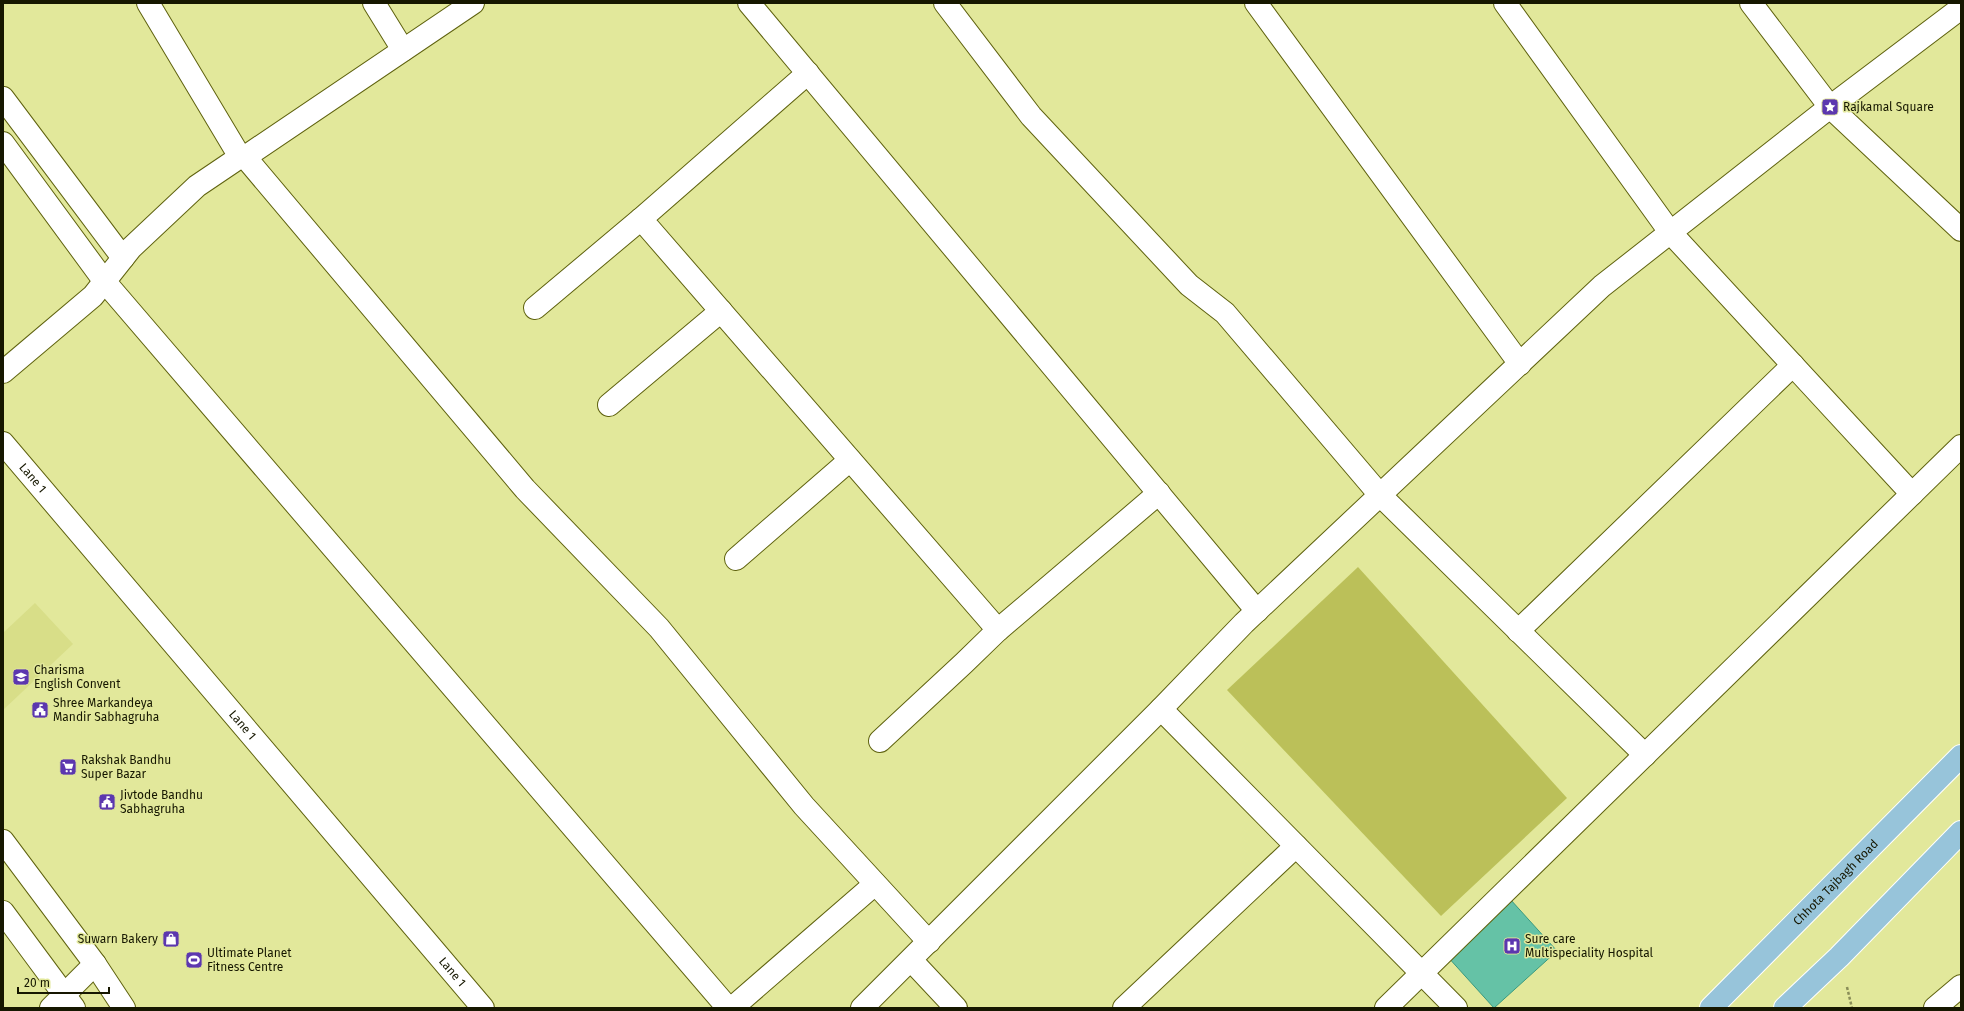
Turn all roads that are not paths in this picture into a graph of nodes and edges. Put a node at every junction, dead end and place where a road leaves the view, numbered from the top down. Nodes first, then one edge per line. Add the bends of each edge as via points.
1 (148, 3) edge
2 (374, 3) edge
3 (473, 3) edge
4 (749, 3) edge
5 (945, 3) edge
6 (1256, 3) edge
7 (1505, 3) edge
8 (1751, 3) edge
9 (1961, 8) edge
10 (403, 50) junction
11 (808, 74) junction
12 (3, 98) edge
13 (1830, 107) junction
14 (3, 143) edge
15 (243, 157) junction
16 (641, 219) junction
17 (1961, 230) edge
18 (1670, 232) junction
19 (123, 258) junction
20 (105, 282) junction
21 (534, 308) dead end
22 (721, 311) junction
23 (1520, 364) junction
24 (1793, 365) junction
25 (3, 372) edge
26 (609, 405) dead end
27 (3, 443) edge
28 (1961, 446) edge
29 (850, 460) junction
30 (1159, 493) junction
31 (1912, 494) junction
32 (1380, 495) junction
33 (736, 559) dead end
34 (1257, 611) junction
35 (998, 630) junction
36 (1518, 630) junction
37 (1160, 709) junction
38 (880, 741) dead end
39 (1645, 755) junction
40 (1961, 756) edge
41 (1961, 832) edge
42 (3, 841) edge
43 (1296, 846) junction
44 (874, 884) junction
45 (3, 912) edge
46 (929, 942) junction
47 (911, 960) junction
48 (95, 964) junction
49 (1422, 974) junction
50 (1961, 986) edge
51 (63, 1003) edge
52 (124, 1008) edge
53 (483, 1008) edge
54 (728, 1008) edge
55 (732, 1008) edge
56 (862, 1008) edge
57 (956, 1008) edge
58 (1124, 1008) edge
59 (1386, 1008) edge
60 (1456, 1008) edge
61 (1711, 1008) edge
62 (1785, 1008) edge
63 (1935, 1008) edge

1 - 15 street
2 - 10 street
3 - 10 street
4 - 11 street
5 - 32 street via 1031,116 1189,285 1225,313
6 - 23 street
7 - 18 street
8 - 13 street
9 - 13 street
10 - 15 street
11 - 16 street
11 - 30 street
12 - 19 street
13 - 17 street
13 - 18 street
14 - 20 street
15 - 19 street via 197,186
15 - 44 street via 526,489 659,628 804,806
16 - 21 street
16 - 22 street
18 - 23 street via 1602,286
18 - 24 street
19 - 20 street
20 - 25 street via 93,296
20 - 54 street
22 - 26 street
22 - 29 street
23 - 32 street
24 - 31 street
24 - 36 street
27 - 53 street, Lane 1
28 - 31 street
29 - 33 street
29 - 35 street
30 - 34 street
30 - 35 street
31 - 39 street
32 - 34 street
32 - 36 street
34 - 37 street
35 - 38 street
36 - 39 street
37 - 43 street
37 - 46 street
39 - 49 street
40 - 61 main road, Chhota Tajbagh Road
41 - 62 main road
42 - 48 street
43 - 49 street
43 - 58 street
44 - 46 street
44 - 55 street
45 - 51 street
46 - 47 street
47 - 56 street
47 - 57 street
48 - 51 street
48 - 52 street
49 - 59 street
49 - 60 street
50 - 63 street

